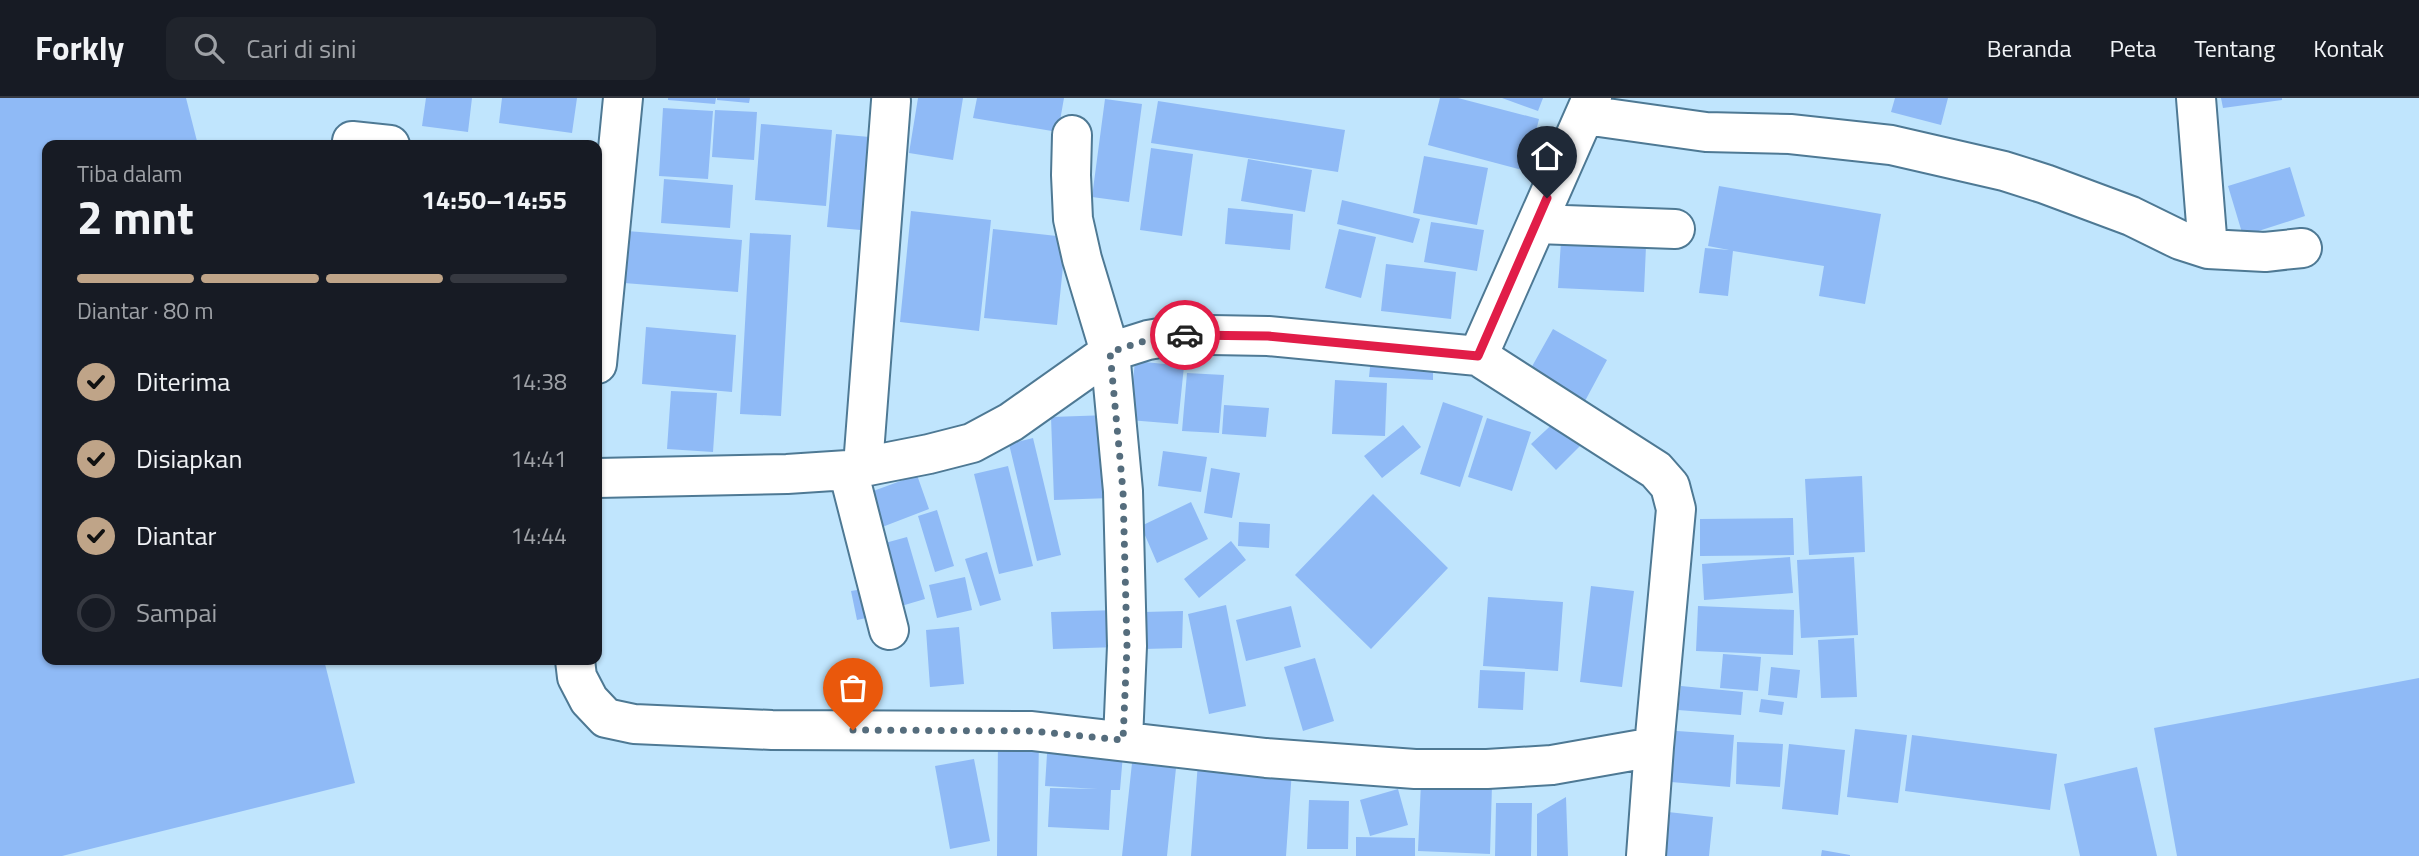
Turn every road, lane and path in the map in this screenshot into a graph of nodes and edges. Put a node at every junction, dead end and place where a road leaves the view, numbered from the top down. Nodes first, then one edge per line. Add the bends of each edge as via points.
1 (623, 98) edge
2 (2196, 98) edge
3 (891, 101) dead end
4 (1588, 107) edge
5 (1072, 135) dead end
6 (606, 171) edge
7 (1537, 224) junction
8 (1675, 229) dead end
9 (2302, 248) dead end
10 (2208, 249) junction
11 (602, 257) edge
12 (1110, 352) junction
13 (1478, 356) junction
14 (856, 468) junction
15 (602, 478) edge
16 (889, 630) dead end
17 (576, 665) edge
18 (1123, 740) junction
19 (1654, 747) junction
20 (1646, 856) edge

1 - 6 street
2 - 10 street
3 - 14 street
4 - 7 street
4 - 10 street via 1706,132 1790,134 1891,145 2045,184
5 - 12 street via 1073,219
6 - 11 street
7 - 8 street
7 - 13 street
9 - 10 street via 2265,252
12 - 13 street via 1177,335 1210,335 1268,336
12 - 14 street via 1011,422 972,443
12 - 18 street via 1123,491 1127,646
13 - 19 street via 1656,470 1673,493 1676,509
14 - 15 street
14 - 16 street
17 - 18 street via 577,677 597,709 606,718 634,724 772,730 1032,731
18 - 19 street via 1266,758 1415,769 1552,765
19 - 20 street

